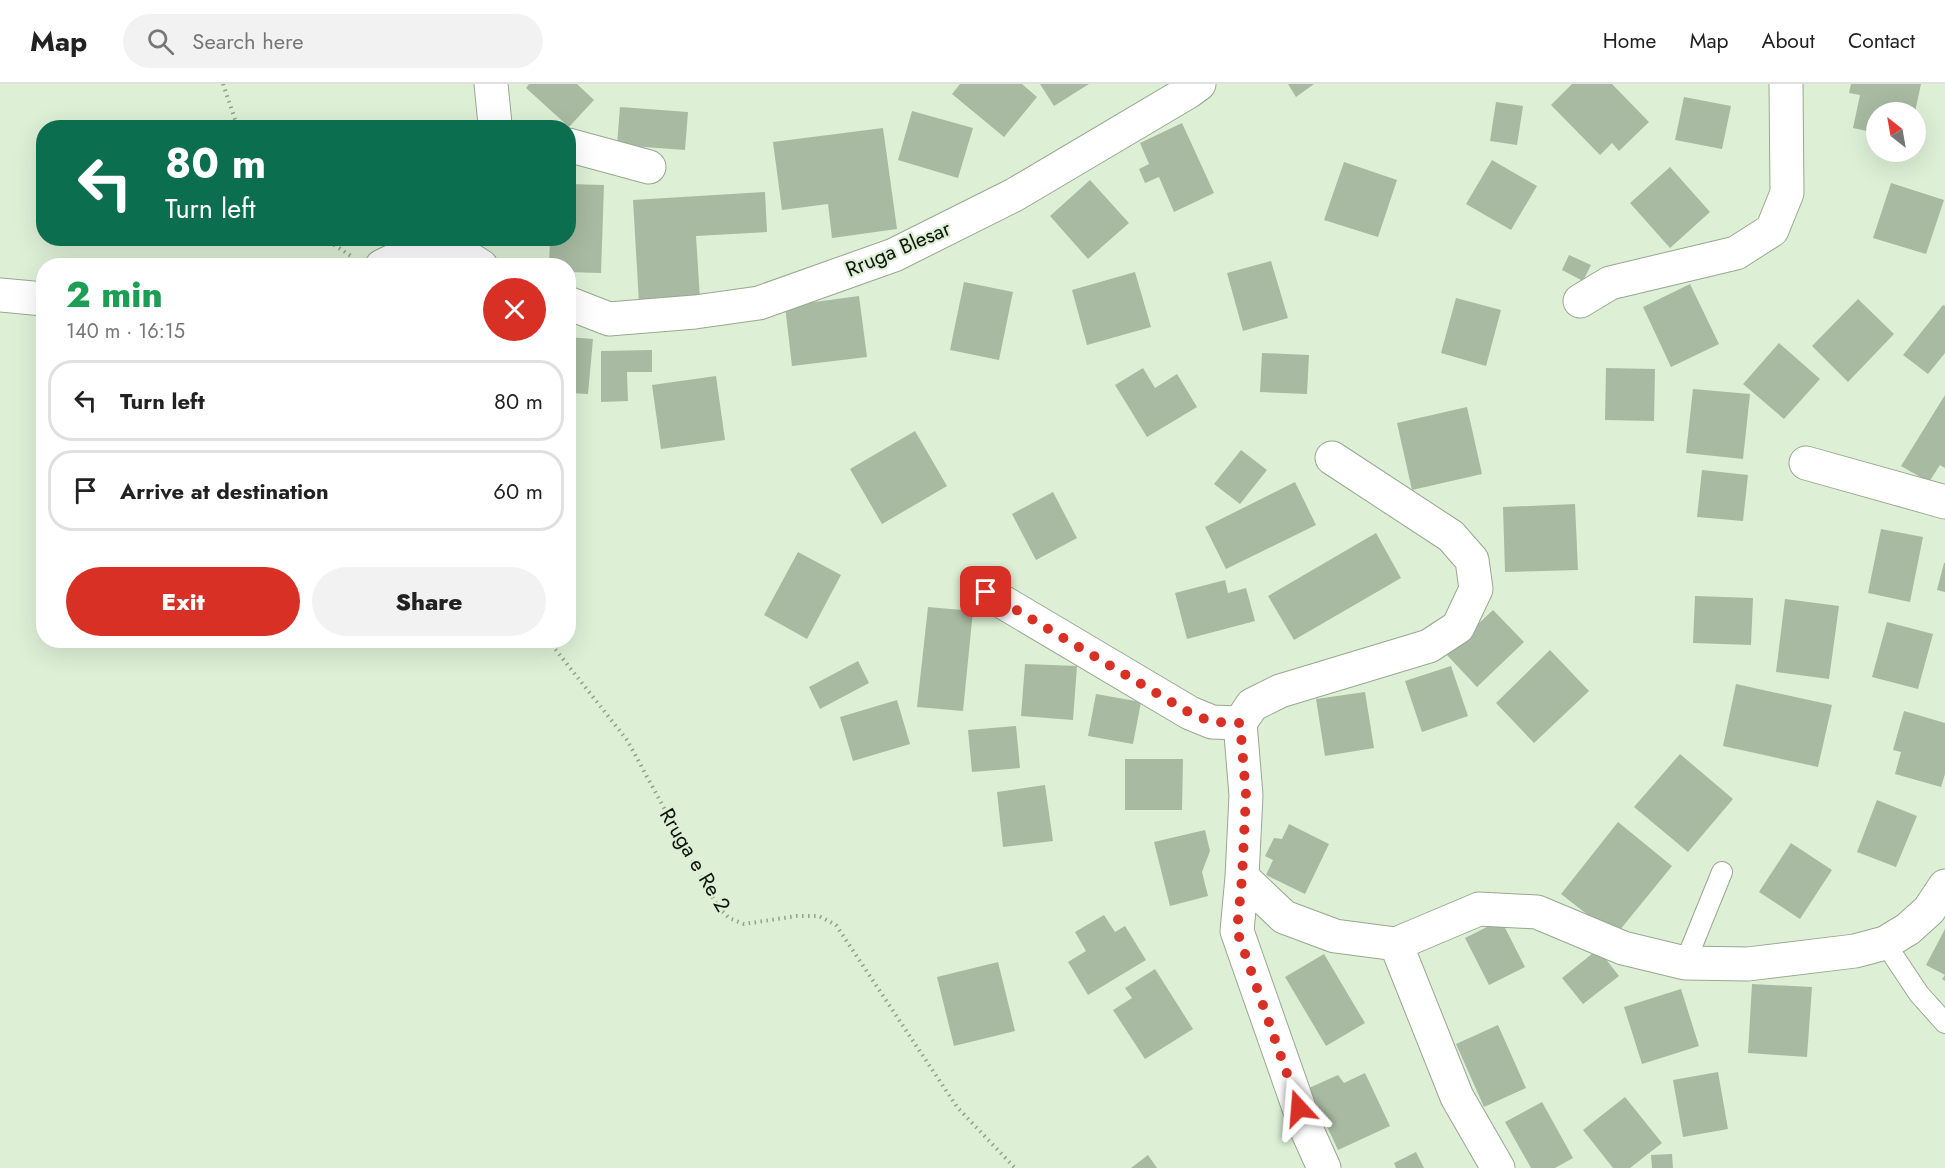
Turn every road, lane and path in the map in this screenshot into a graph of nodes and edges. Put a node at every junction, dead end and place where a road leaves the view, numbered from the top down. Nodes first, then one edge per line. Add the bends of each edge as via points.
1 (223, 84) edge
2 (491, 84) edge
3 (1786, 84) edge
4 (1189, 87) edge
5 (235, 120) edge
6 (497, 120) edge
7 (576, 147) edge
8 (649, 167) dead end
9 (338, 246) edge
10 (418, 246) edge
11 (449, 246) edge
12 (360, 258) edge
13 (383, 258) edge
14 (468, 258) edge
15 (0, 295) edge
16 (36, 298) edge
17 (1580, 302) dead end
18 (576, 306) edge
19 (1332, 458) dead end
20 (1806, 463) dead end
21 (1945, 502) edge
22 (986, 592) dead end
23 (554, 648) edge
24 (1240, 723) junction
25 (1722, 872) dead end
26 (1242, 878) junction
27 (1945, 886) edge
28 (1885, 943) junction
29 (1396, 944) junction
30 (1685, 963) junction
31 (1945, 1023) edge
32 (1015, 1168) edge
33 (1324, 1168) edge
34 (1498, 1168) edge

1 - 5 path
2 - 6 street
3 - 17 street via 1787,193 1772,230 1736,253 1610,283
4 - 18 street, Rruga Blesar via 1014,195 894,255 759,303 609,319
7 - 8 street
9 - 12 path
10 - 13 street
11 - 14 street
15 - 16 street
19 - 24 street via 1451,536 1472,560 1476,589 1458,627 1428,646 1280,692 1252,705
20 - 21 street
22 - 24 street via 1190,713 1212,722
23 - 32 path, Rruga e Re 2 via 627,740 718,907 729,918 744,924 819,916 836,925 957,1107
24 - 26 street via 1246,795
25 - 30 lane
26 - 29 street via 1284,917 1335,936
26 - 33 street via 1237,931 1306,1128
27 - 28 street via 1929,910
28 - 30 street via 1855,951 1749,964
28 - 31 lane via 1919,994
29 - 30 street via 1479,909 1537,912 1623,948
29 - 34 street via 1457,1097

